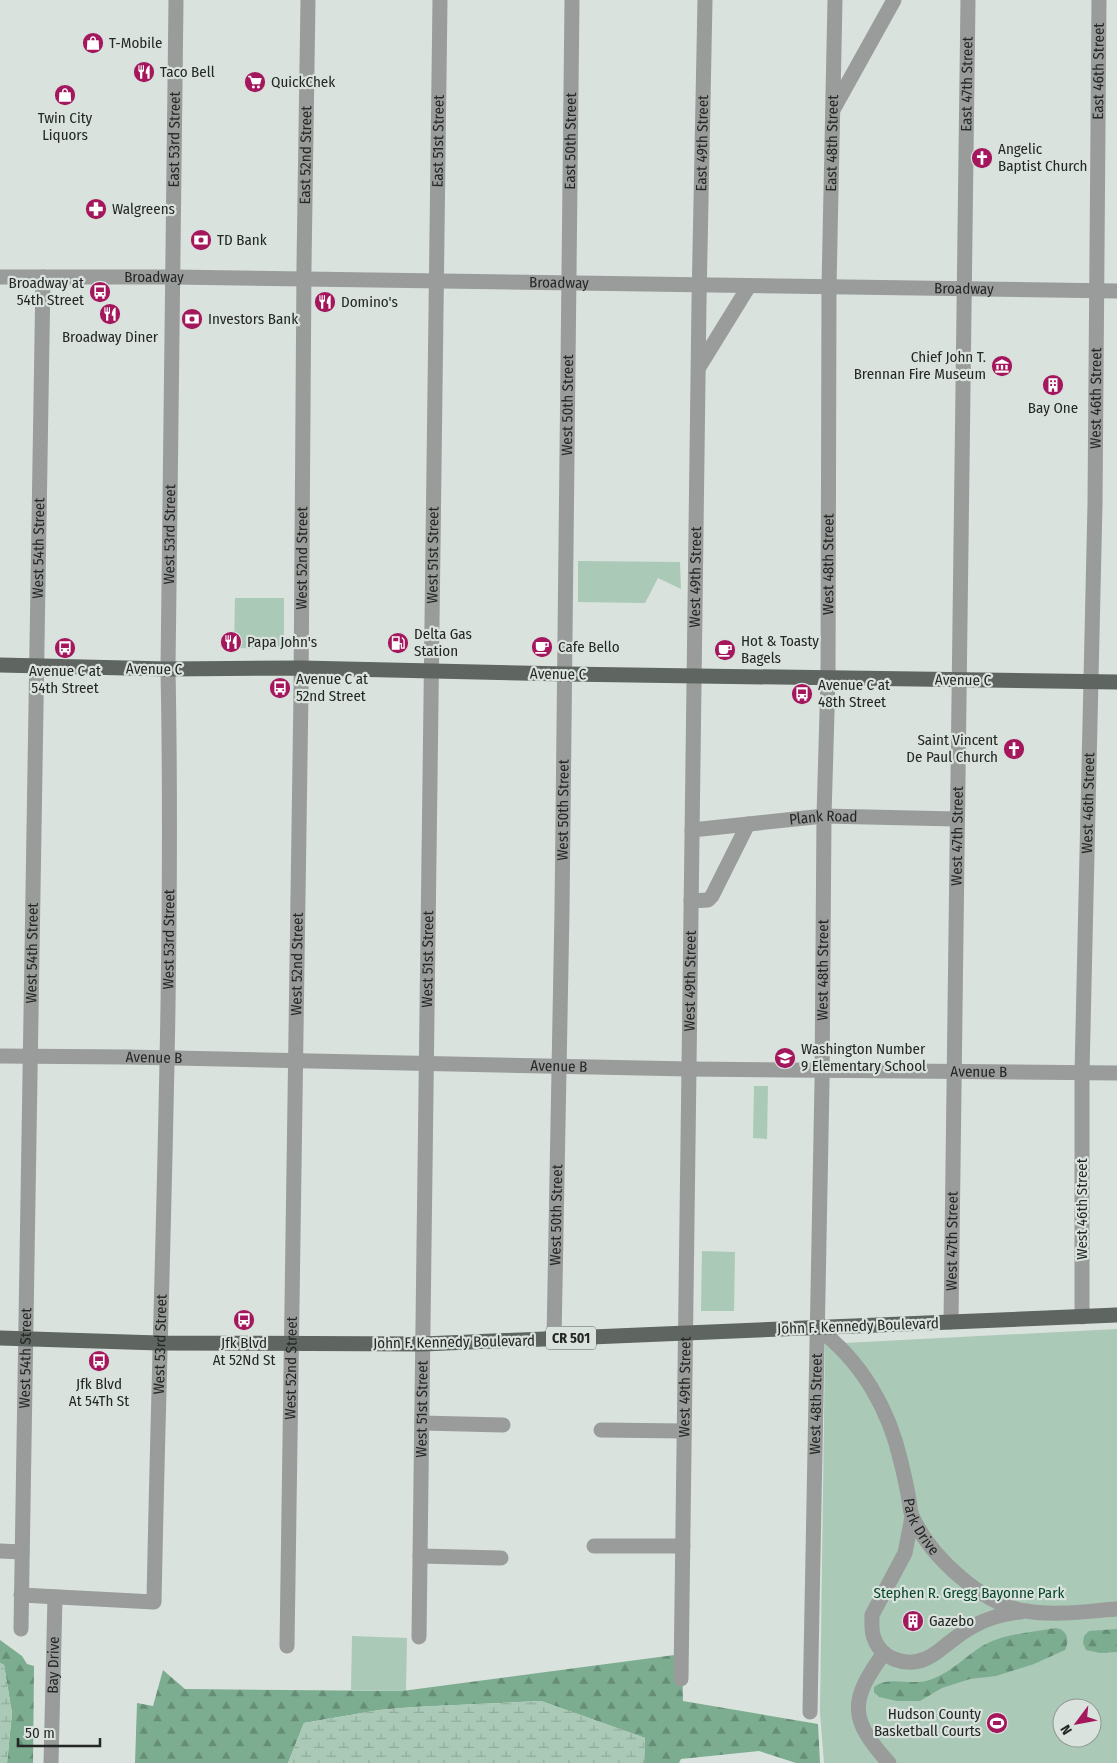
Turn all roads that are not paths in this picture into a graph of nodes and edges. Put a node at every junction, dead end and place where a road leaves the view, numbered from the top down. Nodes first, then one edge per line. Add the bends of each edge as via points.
1 (176, 0) edge
2 (308, 0) edge
3 (440, 0) edge
4 (572, 0) edge
5 (705, 0) edge
6 (835, 0) edge
7 (894, 0) edge
8 (968, 0) edge
9 (1099, 0) edge
10 (833, 109) junction
11 (0, 277) edge
12 (43, 277) junction
13 (173, 277) junction
14 (304, 280) junction
15 (436, 282) junction
16 (568, 283) junction
17 (699, 285) junction
18 (749, 286) junction
19 (829, 287) junction
20 (964, 289) junction
21 (1097, 291) junction
22 (1117, 291) edge
23 (698, 368) junction
24 (0, 665) edge
25 (36, 666) junction
26 (302, 668) junction
27 (168, 670) junction
28 (432, 671) junction
29 (565, 674) junction
30 (694, 676) junction
31 (828, 678) junction
32 (960, 680) junction
33 (1092, 682) junction
34 (1117, 682) edge
35 (824, 816) junction
36 (956, 820) junction
37 (748, 824) junction
38 (692, 830) junction
39 (691, 901) junction
40 (0, 1056) edge
41 (31, 1056) junction
42 (167, 1058) junction
43 (296, 1060) junction
44 (426, 1063) junction
45 (559, 1066) junction
46 (689, 1069) junction
47 (822, 1071) junction
48 (954, 1072) junction
49 (1082, 1073) junction
50 (1117, 1074) edge
51 (1117, 1315) edge
52 (1082, 1317) junction
53 (951, 1322) junction
54 (817, 1328) junction
55 (685, 1333) junction
56 (0, 1338) edge
57 (25, 1338) junction
58 (554, 1339) junction
59 (159, 1343) junction
60 (292, 1343) junction
61 (422, 1344) junction
62 (422, 1423) junction
63 (503, 1425) dead end
64 (600, 1430) dead end
65 (684, 1431) junction
66 (912, 1517) junction
67 (594, 1546) dead end
68 (683, 1546) junction
69 (0, 1551) edge
70 (22, 1552) junction
71 (420, 1556) junction
72 (501, 1558) dead end
73 (21, 1595) junction
74 (54, 1597) junction
75 (1117, 1609) edge
76 (1025, 1611) junction
77 (21, 1629) dead end
78 (419, 1637) dead end
79 (287, 1646) dead end
80 (884, 1653) junction
81 (681, 1679) dead end
82 (810, 1712) dead end
83 (51, 1763) edge
84 (889, 1763) edge

1 - 13 street, East 53rd Street
2 - 14 street, East 52nd Street
3 - 15 street, East 51st Street
4 - 16 street, East 50th Street
5 - 17 street, East 49th Street
6 - 10 street, East 48th Street
7 - 10 street
8 - 20 street, East 47th Street
9 - 21 street, East 46th Street
10 - 19 street, East 48th Street
11 - 12 street, Broadway
12 - 13 street, Broadway
12 - 25 street, West 54th Street
13 - 14 street, Broadway
13 - 27 street, West 53rd Street
14 - 15 street, Broadway
14 - 26 street, West 52nd Street
15 - 16 street, Broadway
15 - 28 street, West 51st Street
16 - 17 street, Broadway
16 - 29 street, West 50th Street
17 - 18 street, Broadway
17 - 23 street, West 49th Street
18 - 19 street, Broadway
18 - 23 street
19 - 20 street, Broadway
19 - 31 street, West 48th Street
20 - 21 street, Broadway
20 - 32 street, West 47th Street
21 - 22 street, Broadway
21 - 33 street, West 46th Street
23 - 30 street, West 49th Street
24 - 25 main road, Avenue C
25 - 27 main road, Avenue C
25 - 41 street, West 54th Street
26 - 27 main road, Avenue C
26 - 28 main road, Avenue C
26 - 43 street, West 52nd Street
27 - 42 street, West 53rd Street
28 - 29 main road, Avenue C
28 - 44 street, West 51st Street
29 - 30 main road, Avenue C
29 - 45 street, West 50th Street
30 - 31 main road, Avenue C
30 - 38 street, West 49th Street
31 - 32 main road, Avenue C
31 - 35 street, West 48th Street
32 - 33 main road, Avenue C
32 - 36 street, West 47th Street
33 - 34 main road, Avenue C
33 - 49 street, West 46th Street
35 - 36 street, Plank Road
35 - 37 street, Plank Road
35 - 47 street, West 48th Street
36 - 48 street, West 47th Street
37 - 38 street, Plank Road
37 - 39 street via 712,896 708,900
38 - 39 street, West 49th Street
39 - 46 street, West 49th Street
40 - 41 street, Avenue B
41 - 42 street, Avenue B
41 - 57 street, West 54th Street
42 - 43 street, Avenue B
42 - 59 street, West 53rd Street
43 - 44 street, Avenue B
43 - 60 street, West 52nd Street
44 - 45 street, Avenue B
44 - 61 street, West 51st Street
45 - 46 street, Avenue B
45 - 58 street, West 50th Street
46 - 47 street, Avenue B
46 - 55 street, West 49th Street
47 - 48 street, Avenue B
47 - 54 street, West 48th Street
48 - 49 street, Avenue B
48 - 53 street, West 47th Street
49 - 50 street, Avenue B
49 - 52 street, West 46th Street
51 - 52 main road, John F. Kennedy Boulevard / CR 501
52 - 53 main road, John F. Kennedy Boulevard / CR 501
53 - 54 main road, John F. Kennedy Boulevard / CR 501
54 - 55 main road, John F. Kennedy Boulevard / CR 501
54 - 66 street, Park Drive via 832,1339 862,1374 888,1418 900,1456
54 - 82 street, West 48th Street
55 - 58 main road, John F. Kennedy Boulevard / CR 501
55 - 65 street, West 49th Street
56 - 57 main road, John F. Kennedy Boulevard / CR 501
57 - 59 main road, John F. Kennedy Boulevard / CR 501
57 - 70 street, West 54th Street
58 - 61 main road, John F. Kennedy Boulevard / CR 501
59 - 60 main road, John F. Kennedy Boulevard / CR 501
59 - 74 street, West 53rd Street via 154,1602
60 - 61 main road, John F. Kennedy Boulevard / CR 501
60 - 79 street, West 52nd Street
61 - 62 street, West 51st Street
62 - 63 street
62 - 71 street, West 51st Street
64 - 65 street
65 - 68 street, West 49th Street
66 - 76 street, Park Drive via 930,1546 954,1572 986,1595
66 - 80 street via 905,1553 872,1615 874,1638
67 - 68 street
68 - 81 street, West 49th Street
69 - 70 street
70 - 73 street, West 54th Street
71 - 72 street
71 - 78 street, West 51st Street
73 - 74 street
73 - 77 street, West 54th Street
74 - 83 street, Bay Drive
75 - 76 street, Park Drive via 1054,1613
76 - 80 street via 1008,1613 978,1624 922,1660 901,1662
80 - 84 street via 861,1689 858,1705 864,1731

